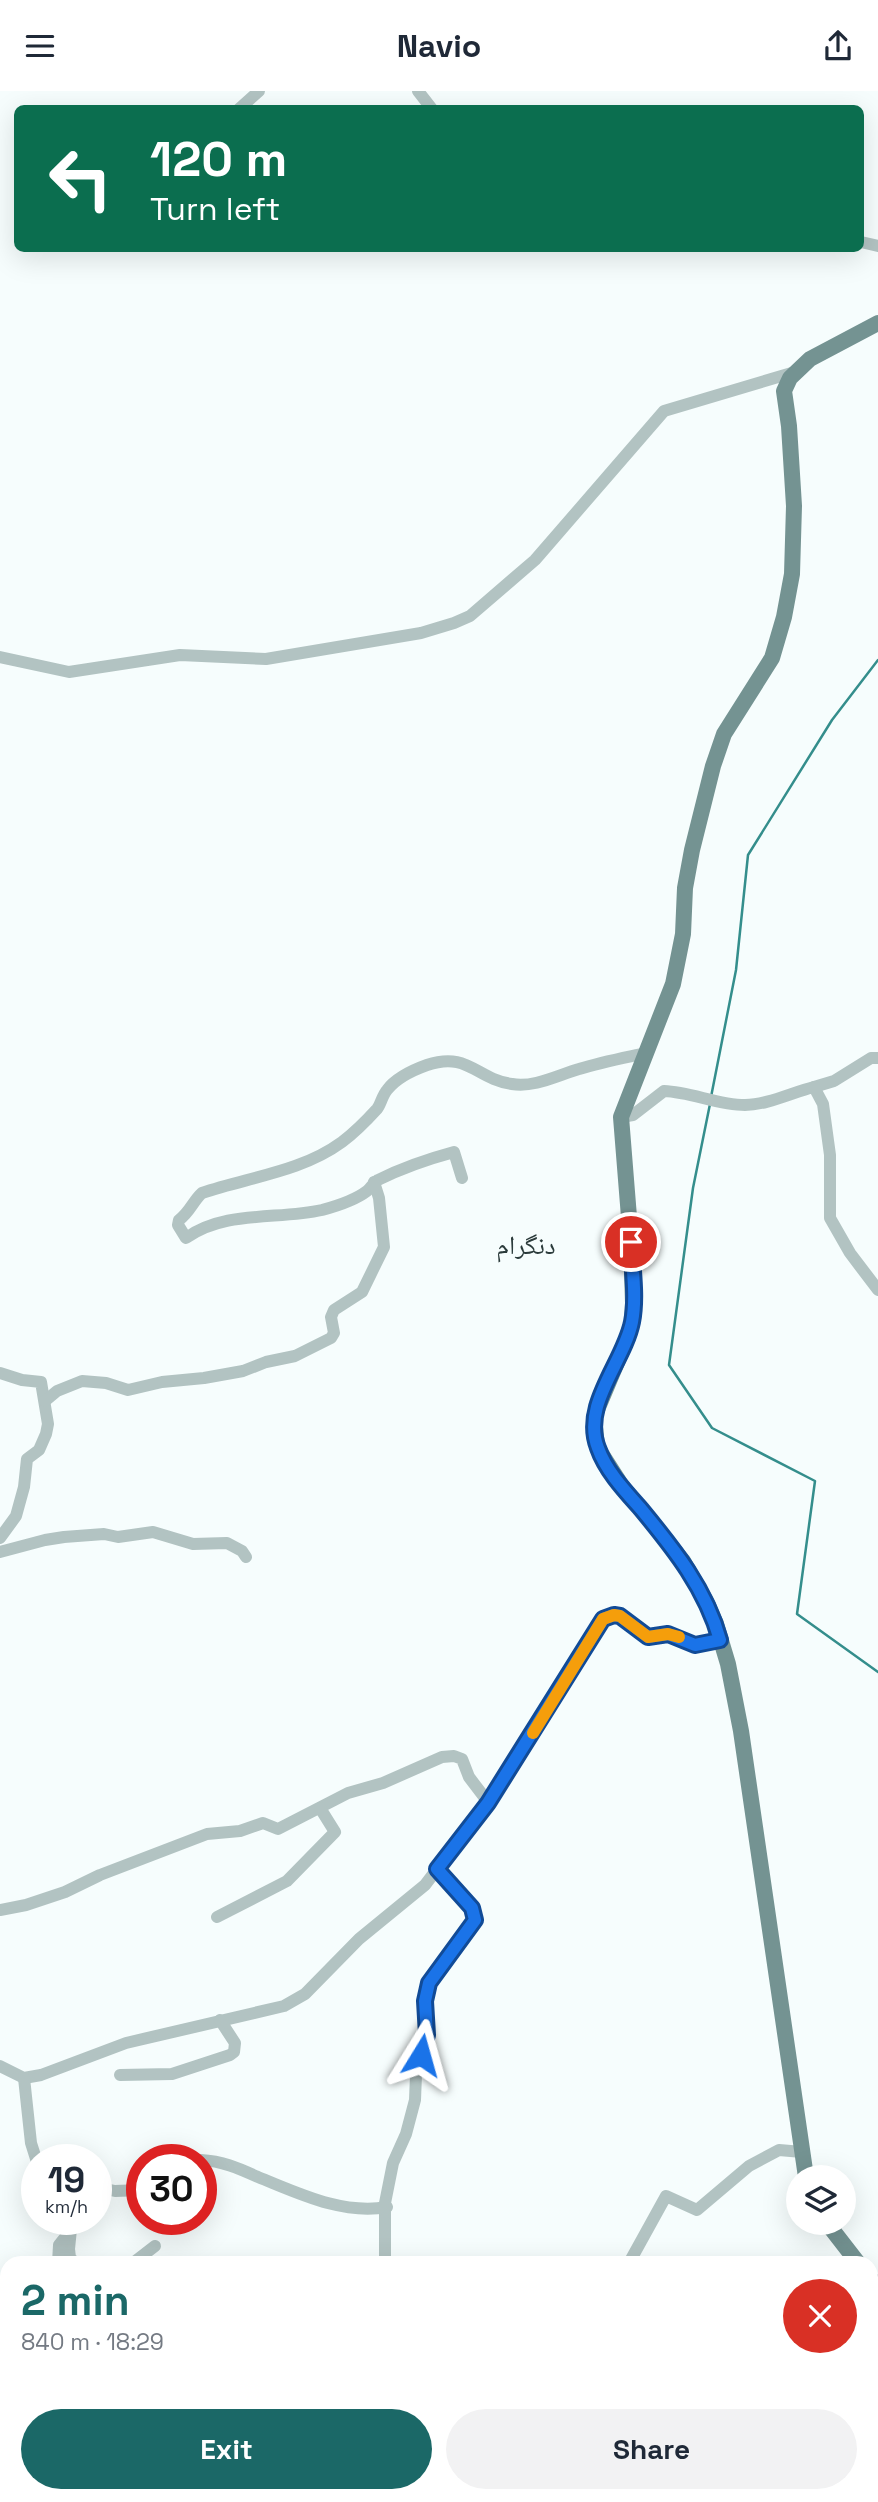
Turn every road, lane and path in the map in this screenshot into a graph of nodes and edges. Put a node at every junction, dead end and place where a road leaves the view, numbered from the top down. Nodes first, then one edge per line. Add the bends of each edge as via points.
1 (259, 91) edge
2 (418, 91) edge
3 (243, 105) edge
4 (429, 105) edge
5 (878, 323) edge
6 (795, 372) junction
7 (0, 657) edge
8 (646, 1053) junction
9 (878, 1058) edge
10 (814, 1087) junction
11 (621, 1117) junction
12 (462, 1178) dead end
13 (374, 1182) junction
14 (878, 1290) edge
15 (0, 1374) edge
16 (45, 1401) junction
17 (0, 1538) edge
18 (0, 1552) edge
19 (246, 1557) dead end
20 (720, 1640) junction
21 (488, 1803) junction
22 (320, 1808) junction
23 (437, 1869) junction
24 (0, 1910) edge
25 (218, 1917) dead end
26 (220, 2020) junction
27 (0, 2066) edge
28 (120, 2075) dead end
29 (24, 2078) junction
30 (31, 2144) edge
31 (802, 2152) junction
32 (217, 2161) edge
33 (804, 2165) edge
34 (387, 2207) junction
35 (65, 2235) edge
36 (70, 2235) edge
37 (836, 2235) edge
38 (155, 2246) dead end
39 (58, 2256) edge
40 (71, 2256) edge
41 (142, 2256) edge
42 (385, 2256) edge
43 (633, 2256) edge
44 (853, 2256) edge

1 - 3 street
2 - 4 street
5 - 6 main road via 810,359
6 - 7 street via 664,411 534,560 470,616 454,623 421,633 266,659 180,655 69,673
6 - 8 main road via 784,391 794,506 792,574 785,617 772,658 724,734 713,766 685,888 678,964
8 - 11 main road
8 - 13 street via 515,1085 453,1060 424,1066 387,1089 379,1107 342,1142 265,1177 202,1192 178,1225 186,1238 228,1221 320,1210 358,1198
9 - 10 street
10 - 11 street via 754,1104 664,1091 633,1115
10 - 14 street via 823,1104 830,1155 830,1217
11 - 20 main road via 634,1303 626,1341 594,1417 597,1447 622,1486 683,1561 706,1601
12 - 13 street via 454,1153
13 - 16 street via 384,1247 362,1291 334,1310 331,1338 302,1354 243,1371 128,1390 82,1381
15 - 16 street via 41,1382
16 - 17 street via 48,1423 44,1443 27,1459 16,1516
18 - 19 street via 54,1538 152,1532 193,1544 227,1543
20 - 21 street via 695,1645 668,1634 648,1637 620,1616 603,1619
20 - 31 main road via 741,1731
21 - 22 street via 462,1759 454,1756 348,1793
21 - 23 street
22 - 24 street via 278,1829 263,1823 207,1834 65,1892
22 - 25 street via 335,1832 326,1842 287,1881
23 - 26 street via 305,1994 284,2006
23 - 34 street via 472,1908 475,1920 429,1983 427,2035 416,2075 415,2100 393,2163
26 - 28 street via 235,2042 230,2055 172,2074
26 - 29 street via 126,2043
27 - 29 street
29 - 30 street
31 - 33 main road
31 - 43 street via 779,2150 749,2166 697,2210 666,2196
32 - 34 street via 293,2192 354,2209
34 - 42 street
35 - 39 street
36 - 40 street
37 - 44 main road
38 - 41 street

